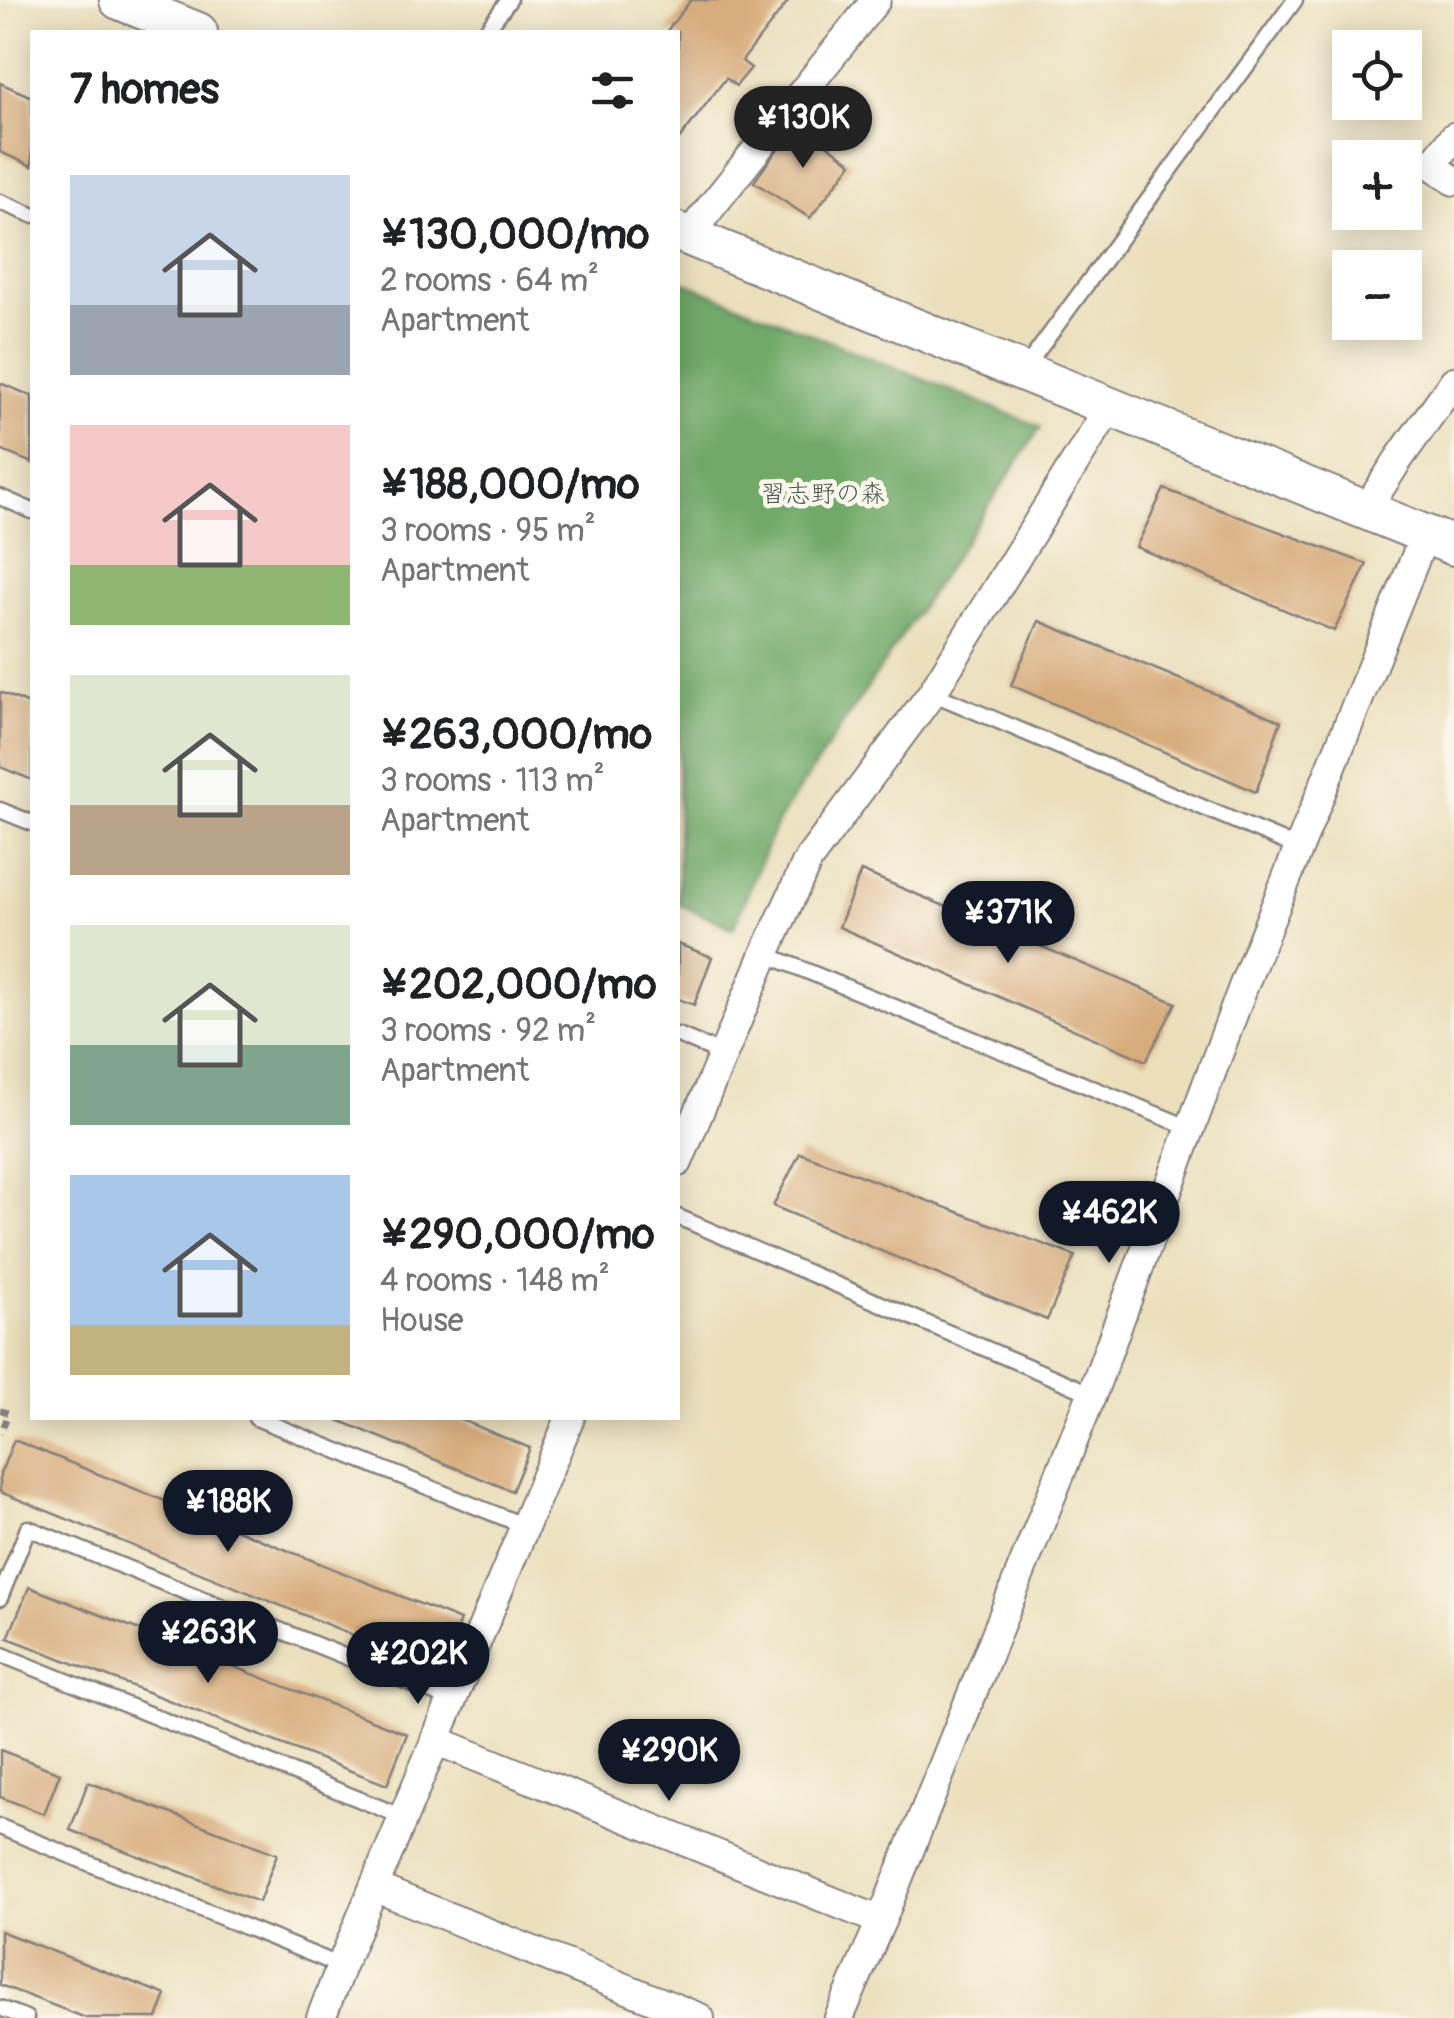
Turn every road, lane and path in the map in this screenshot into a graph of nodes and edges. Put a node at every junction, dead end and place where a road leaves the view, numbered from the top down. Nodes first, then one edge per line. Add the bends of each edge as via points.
1 (120, 0) edge
2 (509, 0) edge
3 (876, 0) edge
4 (1295, 0) edge
5 (193, 30) edge
6 (486, 30) edge
7 (1454, 136) edge
8 (1454, 181) edge
9 (0, 202) edge
10 (30, 214) edge
11 (682, 234) edge
12 (1023, 372) junction
13 (1454, 381) edge
14 (1109, 408) junction
15 (0, 498) edge
16 (30, 509) edge
17 (1366, 510) junction
18 (1440, 540) edge
19 (932, 694) junction
20 (0, 810) edge
21 (30, 822) edge
22 (1299, 848) junction
23 (765, 954) junction
24 (680, 1036) edge
25 (723, 1054) junction
26 (1190, 1128) junction
27 (680, 1157) edge
28 (680, 1218) edge
29 (1092, 1394) junction
30 (0, 1410) edge
31 (261, 1420) edge
32 (569, 1420) edge
33 (0, 1434) edge
34 (525, 1526) junction
35 (0, 1598) edge
36 (0, 1654) edge
37 (452, 1700) junction
38 (435, 1740) junction
39 (403, 1817) junction
40 (0, 1827) edge
41 (374, 1886) junction
42 (881, 1921) junction
43 (340, 1966) junction
44 (0, 2008) edge
45 (644, 2008) edge
46 (25, 2018) edge
47 (321, 2018) edge
48 (700, 2018) edge
49 (840, 2018) edge

1 - 5 street
2 - 6 lane
3 - 11 street
4 - 12 lane
7 - 8 street via 1432,164
9 - 10 lane
11 - 12 street
12 - 14 street
13 - 17 street
14 - 17 street
14 - 19 street
15 - 16 lane
17 - 18 street
18 - 22 street
19 - 22 lane
19 - 23 street via 808,860
20 - 21 lane
22 - 26 street
23 - 25 street
23 - 26 lane
24 - 25 lane
25 - 27 street
26 - 29 street
28 - 29 lane
29 - 42 street
30 - 33 path via 8,1413
31 - 34 lane
32 - 34 street
34 - 37 street
35 - 37 lane via 28,1528
36 - 39 lane
37 - 38 street
38 - 39 street
38 - 42 street
39 - 41 street
40 - 43 lane
41 - 43 street
41 - 45 street
42 - 49 street
43 - 47 street
44 - 46 lane
45 - 48 street

